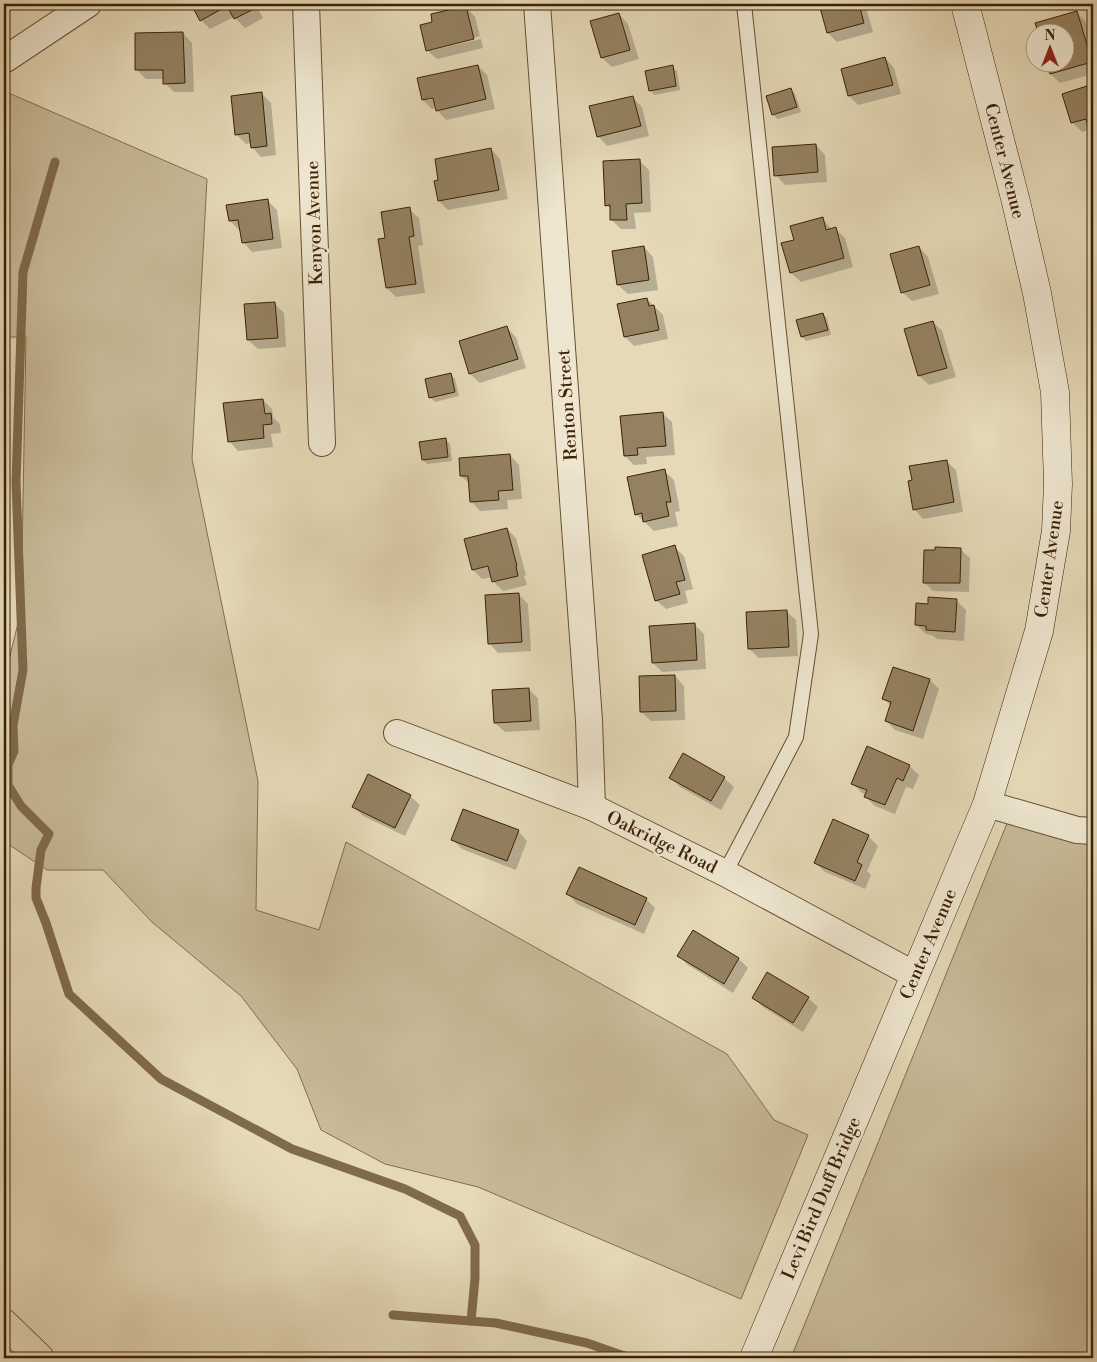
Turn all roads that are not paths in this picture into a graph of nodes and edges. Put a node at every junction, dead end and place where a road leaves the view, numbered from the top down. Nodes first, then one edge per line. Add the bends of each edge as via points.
1 (88, 4) edge
2 (306, 4) edge
3 (537, 4) edge
4 (744, 4) edge
5 (965, 4) edge
6 (4, 60) edge
7 (322, 443) dead end
8 (397, 733) dead end
9 (987, 804) junction
10 (592, 807) junction
11 (1093, 831) edge
12 (726, 872) junction
13 (915, 975) junction
14 (888, 1038) joint
15 (4, 1323) edge
16 (40, 1358) edge
17 (754, 1358) edge

1 - 6 street
2 - 7 street, Kenyon Avenue
3 - 10 street, Renton Street via 589,720
4 - 12 lane via 811,634 796,737
5 - 9 street, Center Avenue via 1037,293 1055,392 1058,484 1056,531 1039,631
8 - 10 street, Oakridge Road
9 - 11 street via 1077,830
9 - 13 street, Center Avenue
10 - 12 street, Oakridge Road
12 - 13 street, Oakridge Road
13 - 14 street, Center Avenue
14 - 17 street, Levi Bird Duff Bridge
15 - 16 highway

